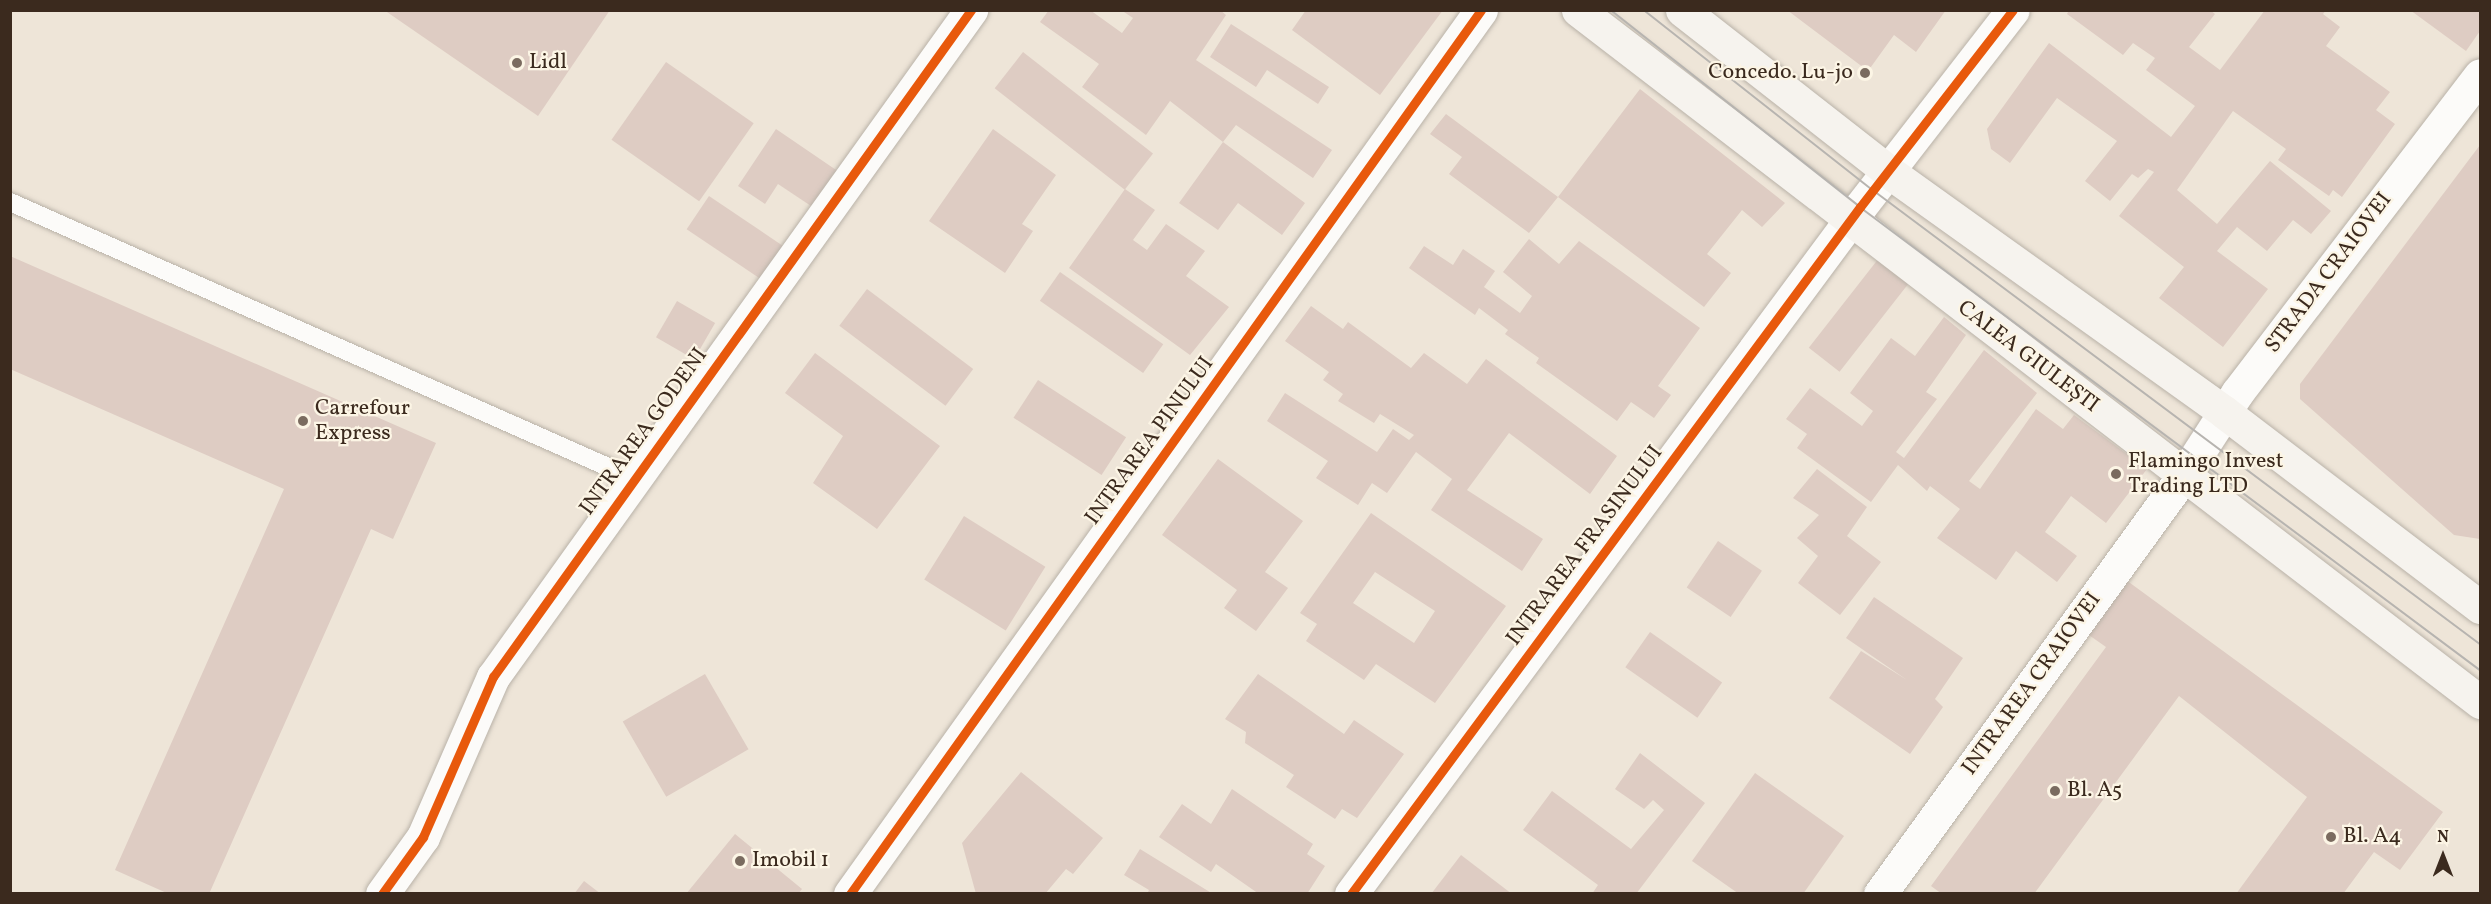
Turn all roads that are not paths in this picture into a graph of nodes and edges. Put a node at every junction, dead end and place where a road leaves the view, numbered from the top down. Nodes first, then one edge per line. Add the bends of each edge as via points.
1 (970, 10) edge
2 (1481, 10) edge
3 (1578, 10) edge
4 (1682, 10) edge
5 (2013, 10) edge
6 (2481, 75) edge
7 (1888, 172) junction
8 (10, 202) edge
9 (1850, 222) junction
10 (2224, 412) junction
11 (2184, 475) junction
12 (634, 479) junction
13 (2481, 607) edge
14 (2481, 702) edge
15 (382, 894) edge
16 (850, 894) edge
17 (1351, 894) edge
18 (1880, 894) edge

1 - 12 street, INTRAREA GODENI
2 - 16 street, INTRAREA PINULUI
3 - 9 main road, CALEA GIULEȘTI
4 - 7 main road
5 - 7 street, INTRAREA FRASINULUI
6 - 10 street, STRADA CRAIOVEI
7 - 9 street, INTRAREA FRASINULUI
7 - 10 main road
8 - 12 lane
9 - 11 main road, CALEA GIULEȘTI
9 - 17 street, INTRAREA FRASINULUI
10 - 11 street, STRADA CRAIOVEI
10 - 13 main road
11 - 14 main road, CALEA GIULEȘTI
11 - 18 street, INTRAREA CRAIOVEI
12 - 15 street, INTRAREA GODENI via 493,676 423,837

